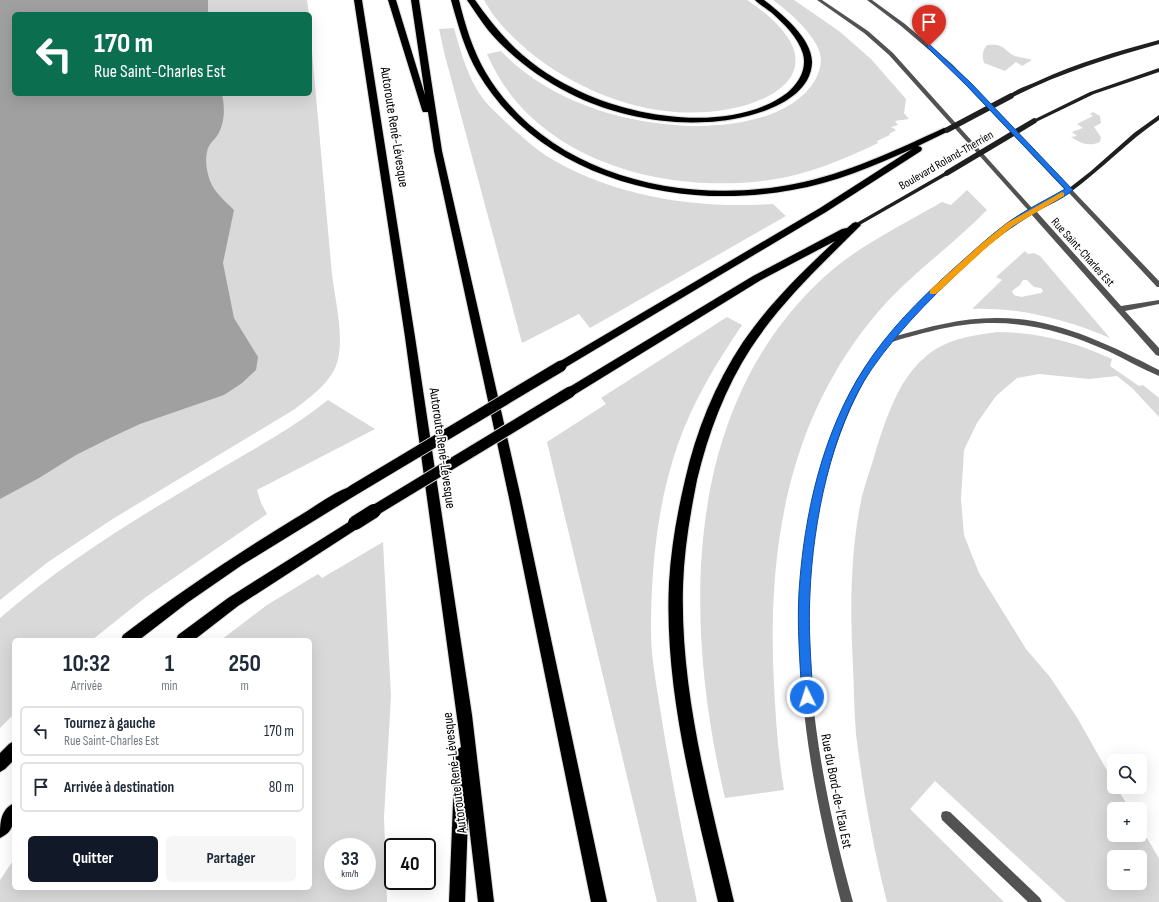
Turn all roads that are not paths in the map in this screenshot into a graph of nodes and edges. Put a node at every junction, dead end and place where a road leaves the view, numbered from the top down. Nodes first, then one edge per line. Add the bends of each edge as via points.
1 (358, 0) edge
2 (392, 0) edge
3 (415, 0) edge
4 (455, 0) edge
5 (472, 0) edge
6 (759, 0) edge
7 (819, 0) edge
8 (869, 0) edge
9 (1159, 42) edge
10 (1159, 70) edge
11 (1159, 117) edge
12 (947, 130) joint
13 (920, 145) junction
14 (438, 151) junction
15 (1070, 190) junction
16 (1032, 211) junction
17 (856, 225) junction
18 (1159, 285) edge
19 (1159, 302) edge
20 (1120, 309) junction
21 (888, 341) junction
22 (1159, 353) edge
23 (1159, 373) edge
24 (131, 638) edge
25 (186, 638) edge
26 (464, 715) junction
27 (12, 751) edge
28 (0, 764) edge
29 (12, 814) edge
30 (946, 816) dead end
31 (0, 830) edge
32 (457, 902) edge
33 (486, 902) edge
34 (599, 902) edge
35 (726, 902) edge
36 (847, 902) edge
37 (1036, 902) edge

1 - 26 highway, Autoroute René-Lévesque
2 - 14 highway, Autoroute René-Lévesque
3 - 14 highway, Autoroute René-Lévesque
4 - 13 highway via 480,70 515,117 569,157 622,179 692,192 738,193 769,190 802,185 839,175
5 - 6 highway via 485,21 511,48 548,78 574,92 610,106 645,115 705,120 748,113 777,102 796,89 807,72 805,47 787,24
7 - 16 street, Rue Saint-Charles Est via 866,32 891,54
8 - 15 street via 951,66
9 - 12 main road, Boulevard Roland-Therrien, bridge via 1038,83
10 - 17 main road, Boulevard Roland-Therrien, bridge via 1092,93 1034,121
11 - 15 main road
12 - 13 highway
13 - 24 highway, bridge via 823,210 228,567
14 - 34 highway, Autoroute René-Lévesque via 515,498
15 - 16 street, Rue du Bord-de-l'Eau Est
15 - 18 street
16 - 20 street, Rue Saint-Charles Est
16 - 21 street, Rue du Bord-de-l'Eau Est via 1010,224 968,259 914,311
17 - 25 highway, bridge via 757,278 355,523 232,602
17 - 35 highway via 775,309 734,366 707,426 685,506 676,603 681,680 700,793
19 - 20 street
20 - 22 street, Rue Saint-Charles Est
21 - 23 street via 968,322 1024,322 1082,336
21 - 36 street, Rue du Bord-de-l'Eau Est via 856,389 834,437 812,522 804,593 805,664 812,738 827,823
26 - 32 highway
26 - 33 highway, Autoroute René-Lévesque
27 - 28 highway
29 - 31 highway
30 - 37 street

